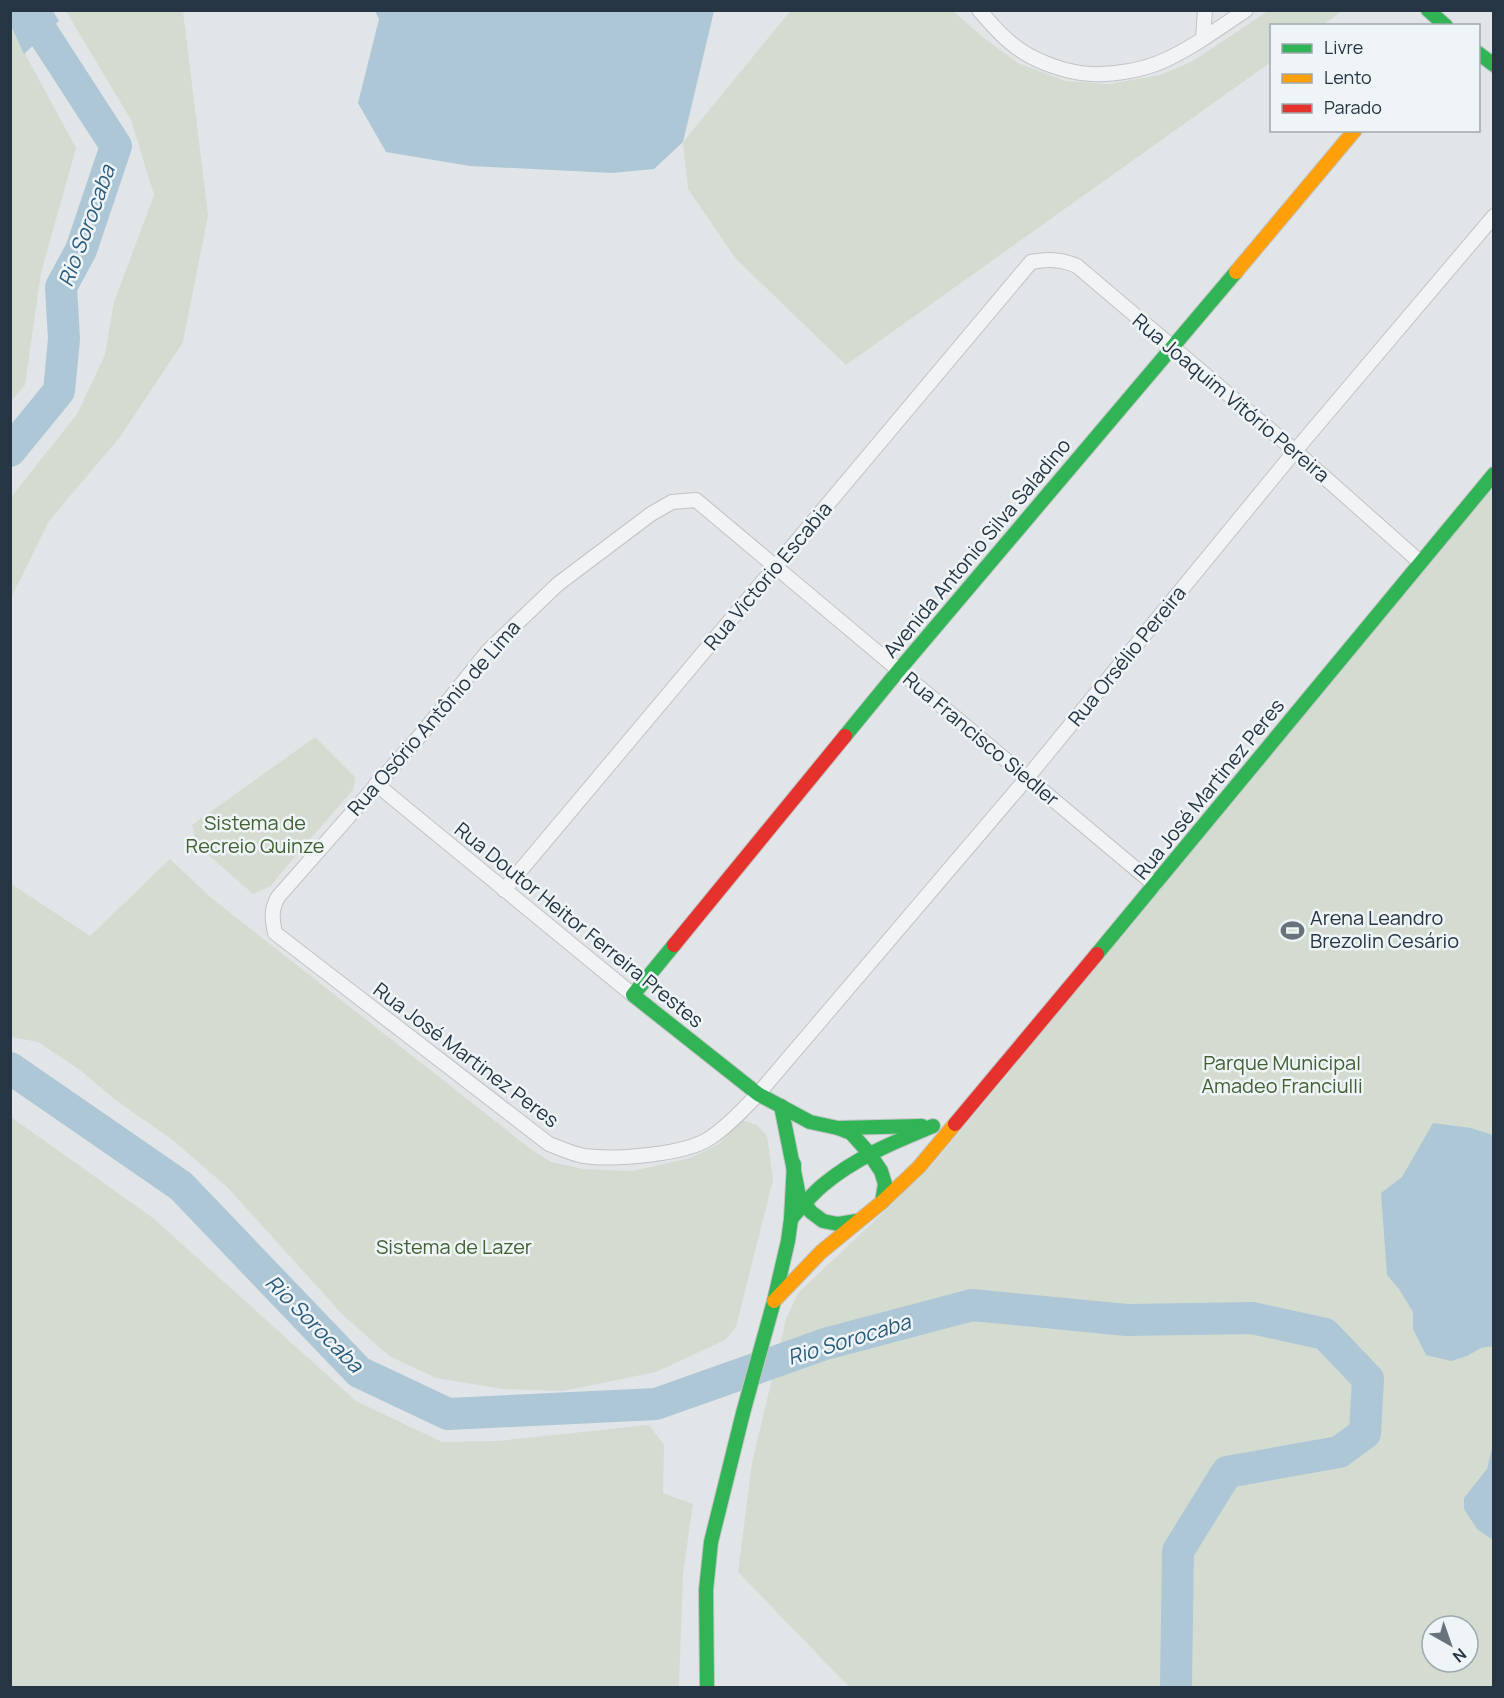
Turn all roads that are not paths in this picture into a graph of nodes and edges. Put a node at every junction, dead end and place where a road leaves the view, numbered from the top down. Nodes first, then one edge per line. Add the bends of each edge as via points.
1 (979, 10) edge
2 (1205, 10) edge
3 (1246, 10) edge
4 (1428, 10) edge
5 (1455, 10) edge
6 (1443, 24) edge
7 (1445, 24) edge
8 (1203, 38) junction
9 (1480, 54) edge
10 (1494, 65) edge
11 (1353, 132) edge
12 (1494, 216) edge
13 (1031, 262) joint
14 (1173, 348) junction
15 (1295, 451) junction
16 (1494, 474) edge
17 (696, 500) joint
18 (1420, 562) junction
19 (776, 567) junction
20 (898, 670) junction
21 (1027, 778) junction
22 (376, 784) junction
23 (1155, 885) junction
24 (504, 890) junction
25 (275, 933) joint
26 (633, 995) junction
27 (758, 1094) junction
28 (781, 1106) junction
29 (933, 1126) junction
30 (953, 1127) junction
31 (838, 1128) junction
32 (869, 1153) junction
33 (794, 1164) junction
34 (882, 1202) junction
35 (804, 1204) junction
36 (791, 1219) junction
37 (857, 1221) junction
38 (772, 1307) junction
39 (707, 1688) edge

1 - 8 street via 1011,44 1029,55 1060,69 1091,74 1148,67
2 - 8 street
3 - 8 street
4 - 6 main road
5 - 7 main road
9 - 10 main road
11 - 14 main road, Avenida Antonio Silva Saladino
12 - 15 street, Rua Orsélio Pereira
13 - 14 street, Rua Joaquim Vitório Pereira via 1050,259 1077,266
13 - 19 street, Rua Victorio Escabia
14 - 15 street, Rua Joaquim Vitório Pereira
14 - 20 main road, Avenida Antonio Silva Saladino
15 - 18 street, Rua Joaquim Vitório Pereira
15 - 21 street, Rua Orsélio Pereira
16 - 18 main road, Rua José Martinez Peres
17 - 19 street, Rua Francisco Siedler
17 - 22 street, Rua Osório Antônio de Lima via 672,502 651,514 558,584 488,651
18 - 23 main road, Rua José Martinez Peres
19 - 20 street, Rua Francisco Siedler
19 - 24 street, Rua Victorio Escabia
20 - 21 street, Rua Francisco Siedler
20 - 26 main road, Avenida Antonio Silva Saladino
21 - 23 street, Rua Francisco Siedler
21 - 27 street, Rua Orsélio Pereira
22 - 24 street, Rua Doutor Heitor Ferreira Prestes
22 - 25 street, Rua Osório Antônio de Lima via 278,897 272,918
23 - 30 main road, Rua José Martinez Peres
24 - 26 street, Rua Doutor Heitor Ferreira Prestes
25 - 27 street, Rua José Martinez Peres via 549,1144 582,1156 653,1154 693,1147 710,1138
26 - 27 main road, Rua Doutor Heitor Ferreira Prestes
27 - 28 main road
28 - 31 main road via 810,1122
28 - 33 main road
29 - 30 main road
29 - 31 main road
29 - 32 main road
30 - 34 main road, Rua José Martinez Peres
31 - 32 main road via 851,1133
32 - 34 main road via 885,1184
32 - 35 main road via 822,1185
33 - 35 main road
33 - 36 main road
34 - 37 main road, Rua José Martinez Peres
35 - 36 main road
35 - 37 main road via 819,1219 833,1225
36 - 38 main road
37 - 38 main road, Rua José Martinez Peres via 821,1252
38 - 39 main road via 711,1542 706,1590

